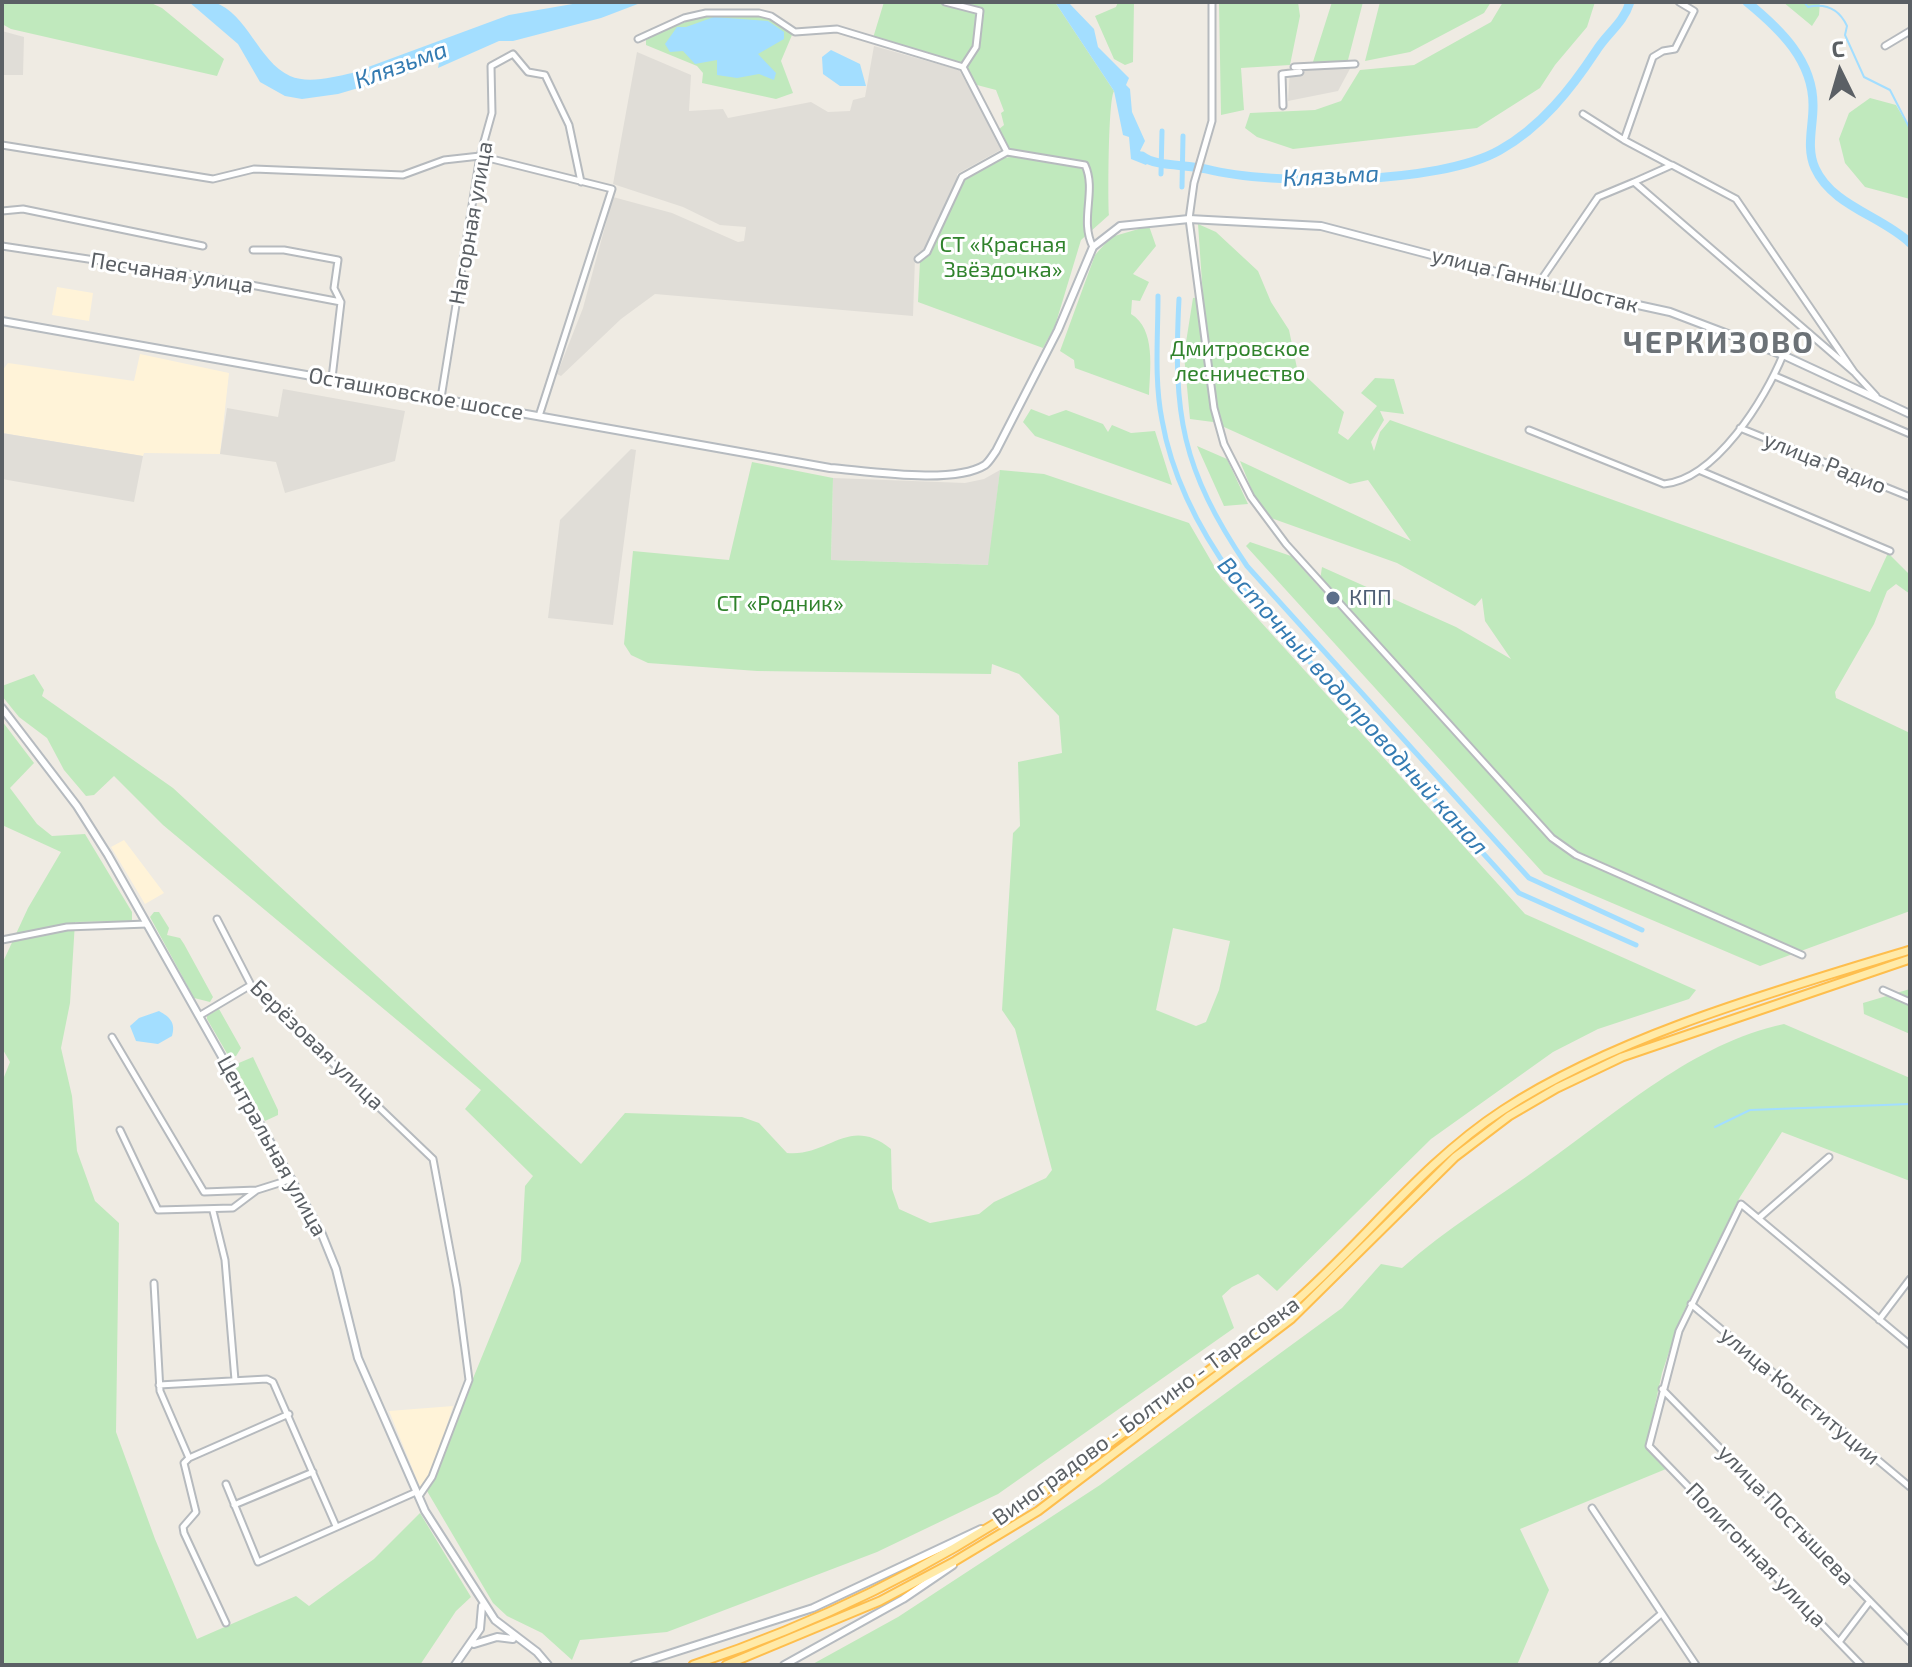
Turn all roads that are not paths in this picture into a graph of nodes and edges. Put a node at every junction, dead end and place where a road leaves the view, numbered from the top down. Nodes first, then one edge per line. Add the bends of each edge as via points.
1 (945, 2) edge
2 (1212, 2) edge
3 (1679, 2) edge
4 (1910, 31) edge
5 (638, 39) dead end
6 (1885, 46) dead end
7 (1355, 64) dead end
8 (963, 67) junction
9 (1294, 67) dead end
10 (1300, 72) dead end
11 (1283, 106) dead end
12 (1583, 114) dead end
13 (1624, 140) junction
14 (2, 145) edge
15 (1007, 152) junction
16 (480, 156) junction
17 (1672, 165) junction
18 (581, 182) junction
19 (1634, 182) junction
20 (2, 211) edge
21 (1189, 219) junction
22 (2, 246) edge
23 (203, 246) dead end
24 (1093, 247) junction
25 (253, 250) dead end
26 (918, 259) dead end
27 (1539, 283) junction
28 (341, 302) junction
29 (2, 321) edge
30 (1783, 355) junction
31 (1854, 372) junction
32 (1774, 376) junction
33 (332, 378) junction
34 (1877, 397) junction
35 (441, 398) junction
36 (1910, 414) edge
37 (539, 416) junction
38 (1740, 428) junction
39 (1529, 430) dead end
40 (1910, 434) edge
41 (1701, 471) junction
42 (1910, 497) edge
43 (1890, 551) dead end
44 (2, 708) edge
45 (217, 919) dead end
46 (147, 924) junction
47 (2, 940) edge
48 (1910, 950) edge
49 (1802, 955) dead end
50 (1910, 959) edge
51 (251, 985) junction
52 (1883, 990) dead end
53 (1910, 1002) edge
54 (199, 1016) junction
55 (112, 1037) dead end
56 (120, 1130) dead end
57 (1829, 1157) dead end
58 (292, 1179) junction
59 (257, 1190) junction
60 (213, 1211) junction
61 (1759, 1218) junction
62 (1910, 1279) edge
63 (154, 1283) dead end
64 (1691, 1304) junction
65 (1879, 1320) junction
66 (1910, 1345) edge
67 (235, 1380) junction
68 (159, 1385) junction
69 (1662, 1388) junction
70 (289, 1414) junction
71 (189, 1458) junction
72 (313, 1472) junction
73 (226, 1484) dead end
74 (1910, 1487) edge
75 (417, 1495) junction
76 (234, 1505) junction
77 (1592, 1508) dead end
78 (1002, 1519) junction
79 (336, 1526) junction
80 (975, 1549) junction
81 (480, 1598) junction
82 (1870, 1601) junction
83 (1661, 1614) junction
84 (226, 1623) dead end
85 (520, 1641) junction
86 (1839, 1642) junction
87 (1910, 1642) edge
88 (464, 1652) junction
89 (548, 1664) edge
90 (455, 1665) edge
91 (634, 1665) edge
92 (693, 1665) edge
93 (726, 1665) edge
94 (784, 1665) edge
95 (1602, 1665) edge
96 (1696, 1665) edge
97 (1861, 1665) edge

1 - 8 street via 980,11 976,47
2 - 21 street via 1209,132
3 - 13 street via 1694,11 1693,18 1675,49 1653,57
4 - 6 street
5 - 8 street via 706,13 759,13 795,32 837,29
7 - 9 street
8 - 15 street
10 - 11 street via 1282,74
12 - 13 street
13 - 17 street
14 - 16 street via 213,179 254,169 403,175 444,160
15 - 24 street via 1085,165 1090,176 1086,230
15 - 26 street via 962,177 927,252
16 - 18 street
16 - 18 street, Нагорная улица via 492,113 491,66 515,54 528,72 545,75 569,125
16 - 35 street, Нагорная улица
17 - 19 street
17 - 31 street via 1736,199
18 - 37 street via 612,189
19 - 27 street via 1598,197
19 - 31 street
20 - 23 street via 23,209
21 - 24 main road, улица Ганны Шостак via 1120,226
21 - 27 main road, улица Ганны Шостак via 1321,226
21 - 49 street via 1214,408 1224,444 1251,497 1307,568 1552,838 1576,855
22 - 28 street, Песчаная улица
24 - 37 main road, Осташковское шоссе via 1058,330 986,465 965,472 928,475 830,468
25 - 28 street via 338,260 334,288
27 - 30 main road, улица Ганны Шостак via 1670,312
28 - 33 street
29 - 33 main road, Осташковское шоссе
30 - 32 street
30 - 34 main road, улица Ганны Шостак
31 - 34 street
32 - 38 street
32 - 40 street
33 - 35 main road, Осташковское шоссе
34 - 36 main road, улица Ганны Шостак
35 - 37 main road, Осташковское шоссе
38 - 41 street
38 - 42 street, улица Радио
39 - 41 street via 1664,484
41 - 43 street
44 - 46 main road, Центральная улица via 91,827
45 - 51 street, Берёзовая улица
46 - 47 street via 67,927
46 - 54 main road, Центральная улица
48 - 78 main road, Виноградово - Болтино - Тарасовка via 1618,1049 1501,1111 1448,1151 1284,1312
50 - 80 main road, Виноградово - Болтино - Тарасовка via 1622,1057 1509,1116 1444,1167 1291,1319 1038,1511
51 - 54 street
51 - 75 street, Берёзовая улица via 433,1159 469,1380 432,1477
52 - 53 street
54 - 58 main road, Центральная улица
55 - 59 street via 204,1192
56 - 60 street via 158,1210
57 - 61 street
58 - 59 street
58 - 75 main road, Центральная улица via 332,1259 358,1358
59 - 60 street via 233,1208
60 - 67 street via 225,1260
61 - 64 street via 1744,1204
61 - 65 street
62 - 65 street
63 - 68 street
64 - 69 street
64 - 74 street, улица Конституции
65 - 66 street
67 - 68 street
67 - 70 street via 273,1382
68 - 71 street
69 - 82 street, улица Постышева
69 - 86 street, Полигонная улица via 1649,1446
70 - 71 street
70 - 72 street
71 - 84 street via 185,1474 196,1512 184,1533
72 - 76 street
72 - 79 street
73 - 76 street
75 - 79 street
75 - 81 main road, Центральная улица
76 - 79 street via 258,1562
77 - 83 street
78 - 91 main road via 813,1608
78 - 92 main road, Виноградово - Болтино - Тарасовка via 877,1589
80 - 93 main road, Виноградово - Болтино - Тарасовка via 880,1601
80 - 94 main road via 903,1599
81 - 85 main road, Центральная улица via 495,1620
81 - 88 main road via 480,1629
82 - 86 street
82 - 87 street, улица Постышева
83 - 95 street
83 - 96 street
85 - 88 main road via 487,1639
85 - 89 main road, Центральная улица
86 - 97 street, Полигонная улица
88 - 90 main road

